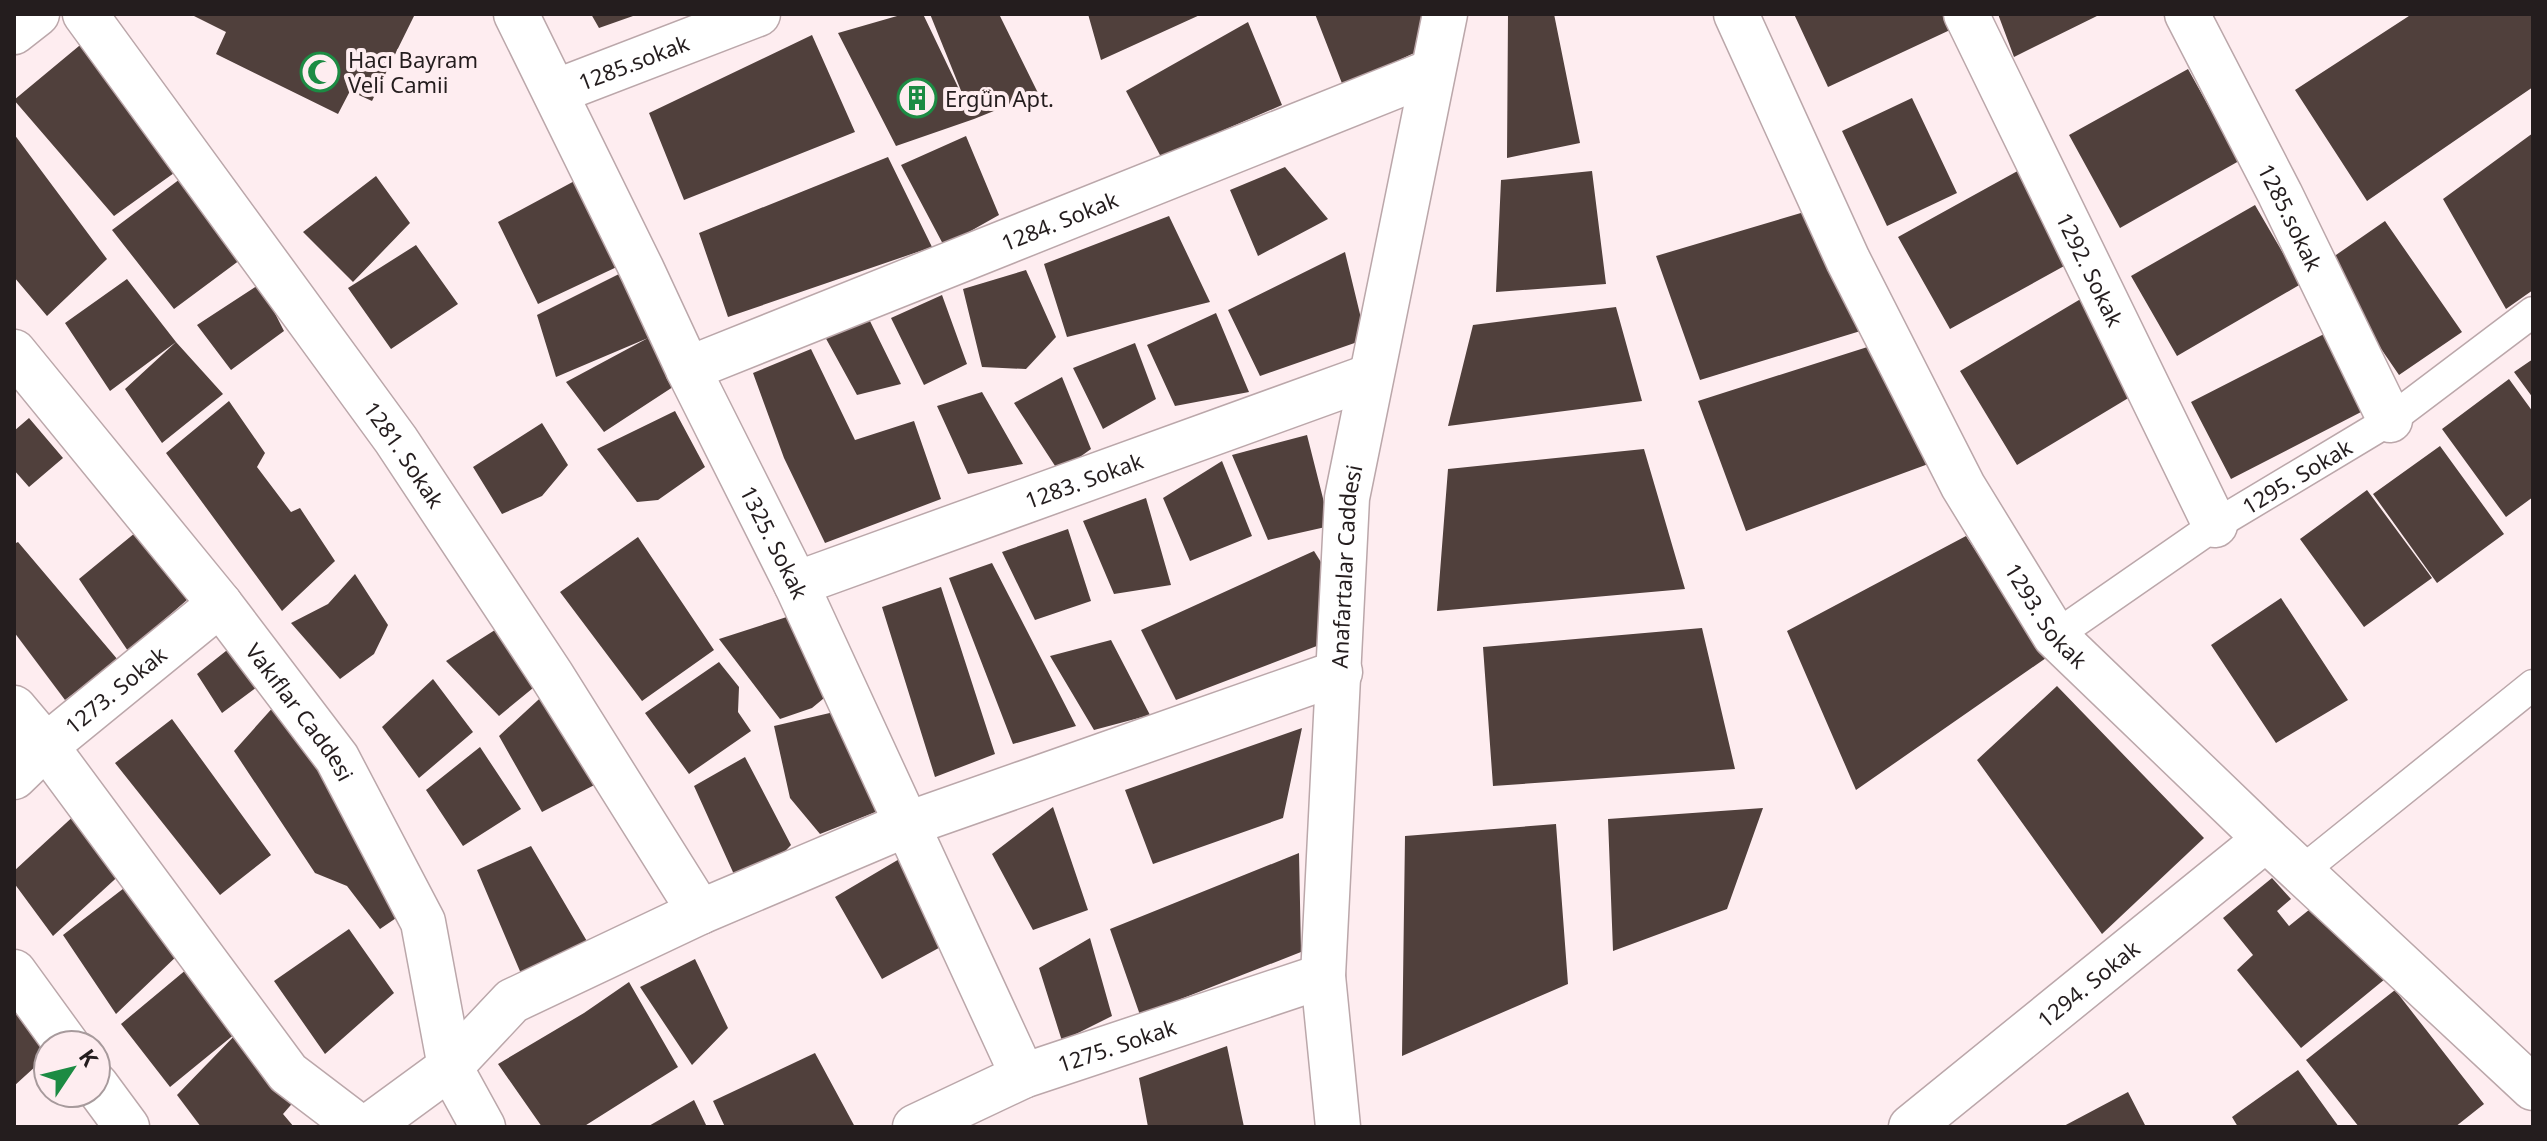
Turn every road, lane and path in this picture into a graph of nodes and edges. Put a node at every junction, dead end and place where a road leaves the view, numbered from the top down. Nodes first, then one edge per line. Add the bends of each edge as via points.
1 (37, 14) edge
2 (85, 14) edge
3 (516, 14) edge
4 (758, 14) edge
5 (1445, 14) edge
6 (1736, 14) edge
7 (1966, 14) edge
8 (2187, 14) edge
9 (14, 32) edge
10 (1431, 72) junction
11 (555, 92) junction
12 (2533, 312) edge
13 (14, 352) edge
14 (688, 369) junction
15 (1371, 376) junction
16 (2390, 420) junction
17 (2215, 525) junction
18 (796, 584) junction
19 (220, 604) junction
20 (2055, 636) junction
21 (1340, 672) junction
22 (2533, 685) edge
23 (14, 708) edge
24 (46, 746) junction
25 (14, 777) edge
26 (905, 825) junction
27 (2266, 839) junction
28 (2302, 871) junction
29 (700, 912) junction
30 (14, 972) edge
31 (1323, 976) junction
32 (55, 1029) edge
33 (450, 1067) junction
34 (1023, 1076) junction
35 (2533, 1088) edge
36 (112, 1107) edge
37 (127, 1127) edge
38 (359, 1127) edge
39 (368, 1127) edge
40 (483, 1127) edge
41 (915, 1127) edge
42 (1338, 1127) edge
43 (1911, 1127) edge

1 - 9 street
2 - 29 street, 1281. Sokak via 396,440
3 - 11 street, 1325. Sokak
4 - 11 street, 1285.sokak
5 - 10 street, Anafartalar Caddesi
6 - 20 street, 1293. Sokak via 1848,260 1956,472
7 - 17 street, 1292. Sokak
8 - 16 street, 1285.sokak
10 - 14 street, 1284. Sokak
10 - 15 street, Anafartalar Caddesi
11 - 14 street, 1325. Sokak
12 - 16 lane, 1295. Sokak
13 - 19 street, Vakıflar Caddesi
14 - 18 street, 1325. Sokak
15 - 18 street, 1283. Sokak
15 - 21 street, Anafartalar Caddesi via 1347,498
16 - 17 lane, 1295. Sokak
17 - 20 lane, 1295. Sokak
18 - 26 street, 1325. Sokak
19 - 24 street, 1273. Sokak
19 - 33 street, Vakıflar Caddesi via 337,758 423,922
20 - 27 street, 1293. Sokak
21 - 26 street
21 - 31 street, Anafartalar Caddesi
22 - 28 lane
23 - 24 street
24 - 25 street, 1273. Sokak
24 - 38 street via 288,1073
26 - 29 street
26 - 34 street, 1325. Sokak
27 - 28 street, 1293. Sokak
27 - 43 street, 1294. Sokak
28 - 35 street, 1293. Sokak
29 - 33 street via 512,1001
30 - 32 street
31 - 34 street, 1275. Sokak
31 - 42 street, Anafartalar Caddesi
33 - 39 street
33 - 40 street, Vakıflar Caddesi
34 - 41 street, 1275. Sokak
36 - 37 street

